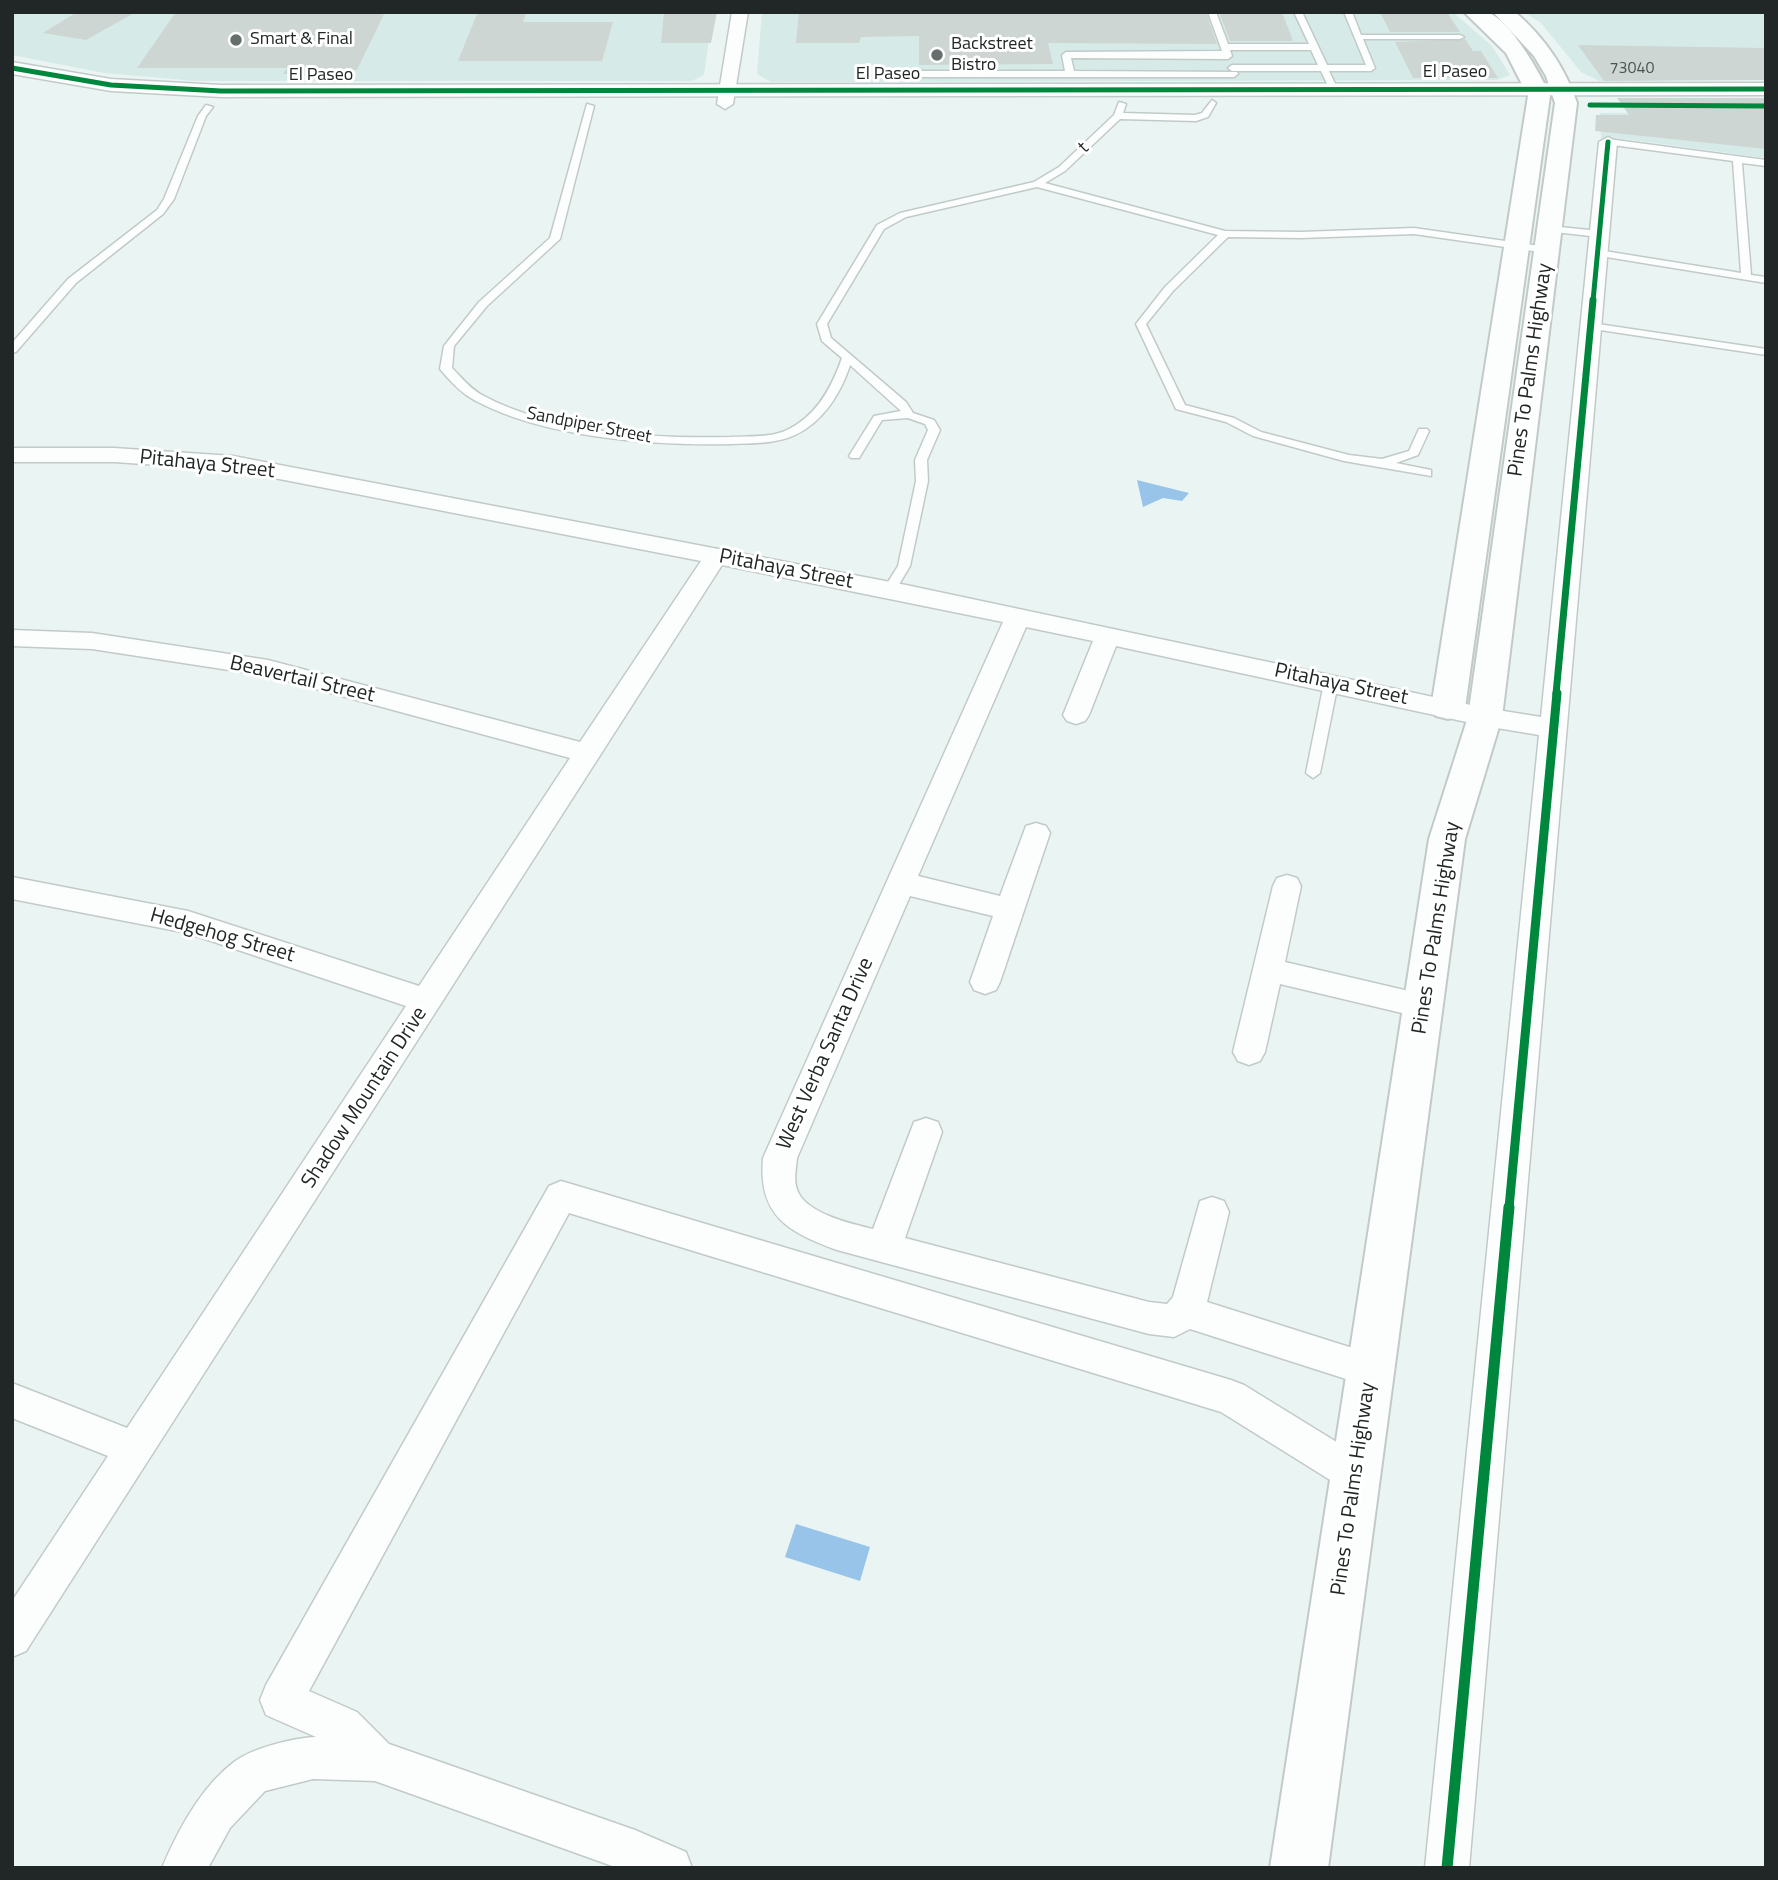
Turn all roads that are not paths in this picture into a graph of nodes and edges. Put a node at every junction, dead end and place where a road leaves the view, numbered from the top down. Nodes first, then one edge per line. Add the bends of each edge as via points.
1 (740, 12) edge
2 (1212, 12) edge
3 (1298, 12) edge
4 (1348, 12) edge
5 (1474, 12) edge
6 (1503, 12) edge
7 (1359, 37) junction
8 (1460, 37) dead end
9 (1314, 47) junction
10 (1226, 51) junction
11 (12, 68) edge
12 (1325, 69) junction
13 (1070, 74) junction
14 (1234, 80) junction
15 (905, 83) junction
16 (12, 85) edge
17 (1766, 89) edge
18 (1564, 94) junction
19 (1331, 96) junction
20 (1538, 96) junction
21 (726, 98) junction
22 (1766, 102) edge
23 (1274, 103) junction
24 (824, 105) junction
25 (590, 106) junction
26 (209, 107) junction
27 (1120, 110) junction
28 (1608, 142) joint
29 (1737, 159) junction
30 (1766, 163) edge
31 (1037, 184) junction
32 (1225, 234) junction
33 (1549, 240) junction
34 (1598, 243) junction
35 (1517, 245) junction
36 (1746, 276) junction
37 (1766, 280) edge
38 (1591, 326) junction
39 (12, 350) edge
40 (1766, 352) edge
41 (847, 358) junction
42 (874, 380) junction
43 (839, 384) junction
44 (909, 415) junction
45 (1423, 431) dead end
46 (12, 455) edge
47 (855, 456) dead end
48 (1383, 463) junction
49 (1427, 473) dead end
50 (715, 557) junction
51 (889, 590) junction
52 (1018, 615) junction
53 (1108, 635) junction
54 (12, 638) edge
55 (1331, 683) junction
56 (1467, 712) junction
57 (1076, 715) dead end
58 (1553, 728) junction
59 (586, 753) junction
60 (1313, 773) dead end
61 (1036, 833) dead end
62 (900, 883) junction
63 (1287, 886) dead end
64 (12, 888) edge
65 (1010, 909) junction
66 (1268, 970) junction
67 (985, 982) dead end
68 (428, 1001) junction
69 (1423, 1006) junction
70 (1249, 1052) dead end
71 (926, 1132) dead end
72 (1212, 1212) dead end
73 (884, 1247) junction
74 (1184, 1311) junction
75 (1371, 1370) junction
76 (12, 1400) edge
77 (135, 1449) junction
78 (1356, 1475) junction
79 (12, 1637) edge
80 (375, 1760) junction
81 (184, 1868) edge
82 (670, 1868) edge
83 (1299, 1868) edge
84 (1447, 1868) edge

1 - 21 street
2 - 10 lane
3 - 9 lane
4 - 7 lane
5 - 20 main road via 1517,52
6 - 18 main road via 1548,59
7 - 8 lane
7 - 12 lane via 1371,68
9 - 10 lane
9 - 12 lane
10 - 13 lane via 1066,55
10 - 14 lane
11 - 21 street, El Paseo via 111,85 193,91
12 - 14 lane
12 - 19 lane
13 - 14 lane
13 - 15 lane
14 - 15 street, El Paseo
14 - 19 street, El Paseo
14 - 23 street via 1252,97
14 - 27 street via 1134,96 1125,99
15 - 21 street, El Paseo
15 - 24 street via 905,94 896,97 854,97
16 - 26 street, El Paseo via 94,99
17 - 18 street, El Paseo
18 - 20 street, El Paseo
18 - 22 street, El Paseo
18 - 33 main road, Pines To Palms Highway
19 - 20 street, El Paseo
19 - 23 street, El Paseo
20 - 35 main road, Pines To Palms Highway
21 - 24 street, El Paseo
21 - 25 street, El Paseo
23 - 27 street, El Paseo
24 - 27 street, El Paseo
25 - 26 street, El Paseo
25 - 43 lane, Sandpiper Street via 555,239 483,304 449,346 446,369 480,399 544,421 649,440 698,443 785,435 800,428
26 - 39 lane via 160,212 72,281
27 - 31 lane, t via 1062,169
28 - 29 lane
28 - 34 street
29 - 30 lane
29 - 36 lane
31 - 32 lane
31 - 41 lane via 903,215 883,224 822,324 826,339
32 - 35 lane via 1414,231
32 - 48 lane via 1141,324 1180,407 1230,420 1257,434
33 - 34 lane
33 - 35 lane
33 - 56 main road, Pines To Palms Highway
34 - 36 lane
34 - 38 street
35 - 56 main road, Pines To Palms Highway via 1497,366
36 - 37 lane
38 - 40 lane
38 - 58 street
41 - 42 lane
41 - 43 lane, Sandpiper Street
42 - 43 lane via 853,376
42 - 44 lane
44 - 47 lane via 878,418
44 - 51 lane via 930,422 934,430 921,455 922,481 904,566
45 - 48 lane via 1414,453
46 - 50 street, Pitahaya Street via 114,455 233,463
48 - 49 lane
50 - 51 street, Pitahaya Street
50 - 59 street, Shadow Mountain Drive
51 - 52 street, Pitahaya Street
52 - 53 street, Pitahaya Street
52 - 62 street, West Verba Santa Drive
53 - 55 street, Pitahaya Street
53 - 57 street
54 - 59 street, Beavertail Street via 92,642 268,668
55 - 56 street, Pitahaya Street
55 - 60 lane
56 - 58 street, Pitahaya Street
56 - 69 main road, Pines To Palms Highway
58 - 84 street
59 - 68 street, Shadow Mountain Drive
61 - 65 street
62 - 65 street
62 - 73 street, West Verba Santa Drive via 780,1158 776,1180 782,1200 801,1219 837,1235
63 - 66 street
64 - 68 street, Hedgehog Street via 188,922
65 - 67 street
66 - 69 street
66 - 70 street
68 - 77 street, Shadow Mountain Drive
69 - 75 main road, Pines To Palms Highway
71 - 73 street
72 - 74 street
73 - 74 street, West Verba Santa Drive via 1149,1318 1174,1321
74 - 75 street
75 - 78 main road, Pines To Palms Highway
76 - 77 street
77 - 79 street, Shadow Mountain Drive
78 - 80 street via 1231,1397 561,1196 281,1700 342,1727
78 - 83 main road, Pines To Palms Highway
80 - 81 street via 313,1758 250,1776 215,1813
80 - 82 street

